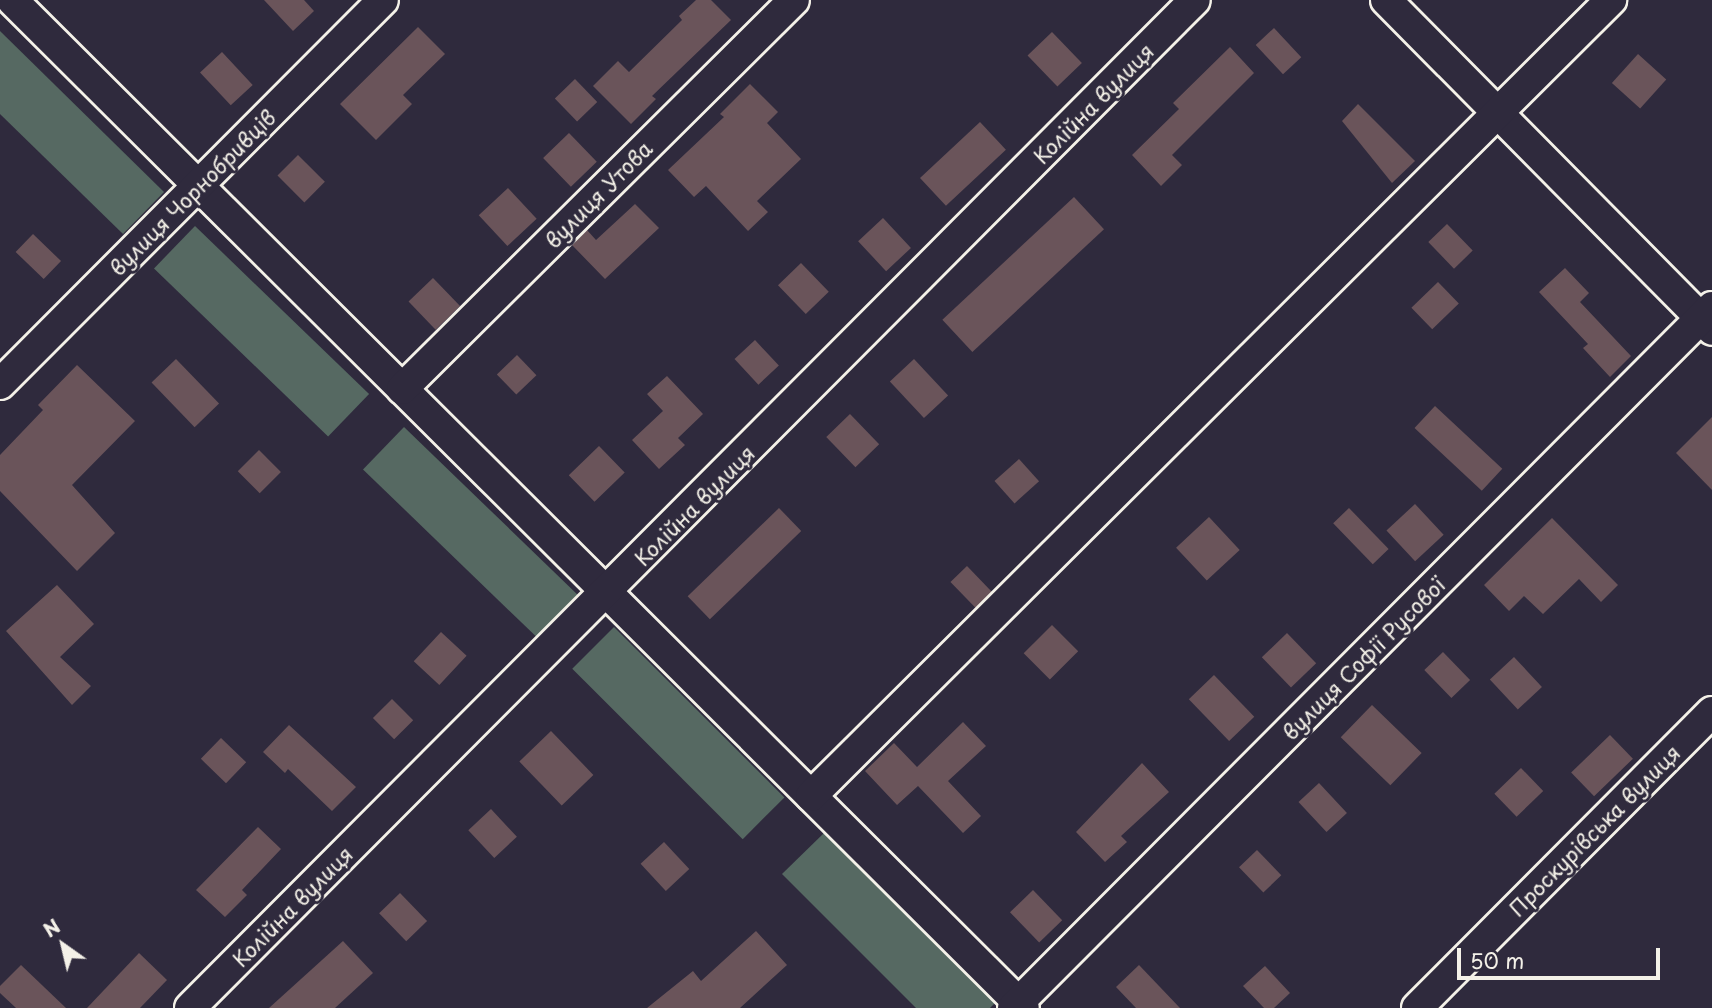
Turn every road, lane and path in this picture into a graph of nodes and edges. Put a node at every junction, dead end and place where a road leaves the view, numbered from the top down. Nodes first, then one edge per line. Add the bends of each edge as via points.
1 (12, 0) edge
2 (383, 0) edge
3 (794, 0) edge
4 (1195, 0) edge
5 (1386, 0) edge
6 (1611, 0) edge
7 (1500, 113) junction
8 (198, 186) junction
9 (1708, 319) edge
10 (0, 384) edge
11 (402, 388) junction
12 (607, 593) junction
13 (1712, 712) edge
14 (811, 796) junction
15 (1018, 1006) edge
16 (190, 1008) edge
17 (1417, 1008) edge

1 - 8 street
2 - 8 street, вулиця Чорнобривців
3 - 11 street, вулиця Утова
4 - 12 street, Колійна вулиця
5 - 7 street
6 - 7 street
7 - 9 street
7 - 14 street
8 - 10 street, вулиця Чорнобривців
8 - 11 street
9 - 15 street, вулиця Софії Русової
11 - 12 street
12 - 14 street
12 - 16 street, Колійна вулиця
13 - 17 street, Проскурівська вулиця
14 - 15 street

